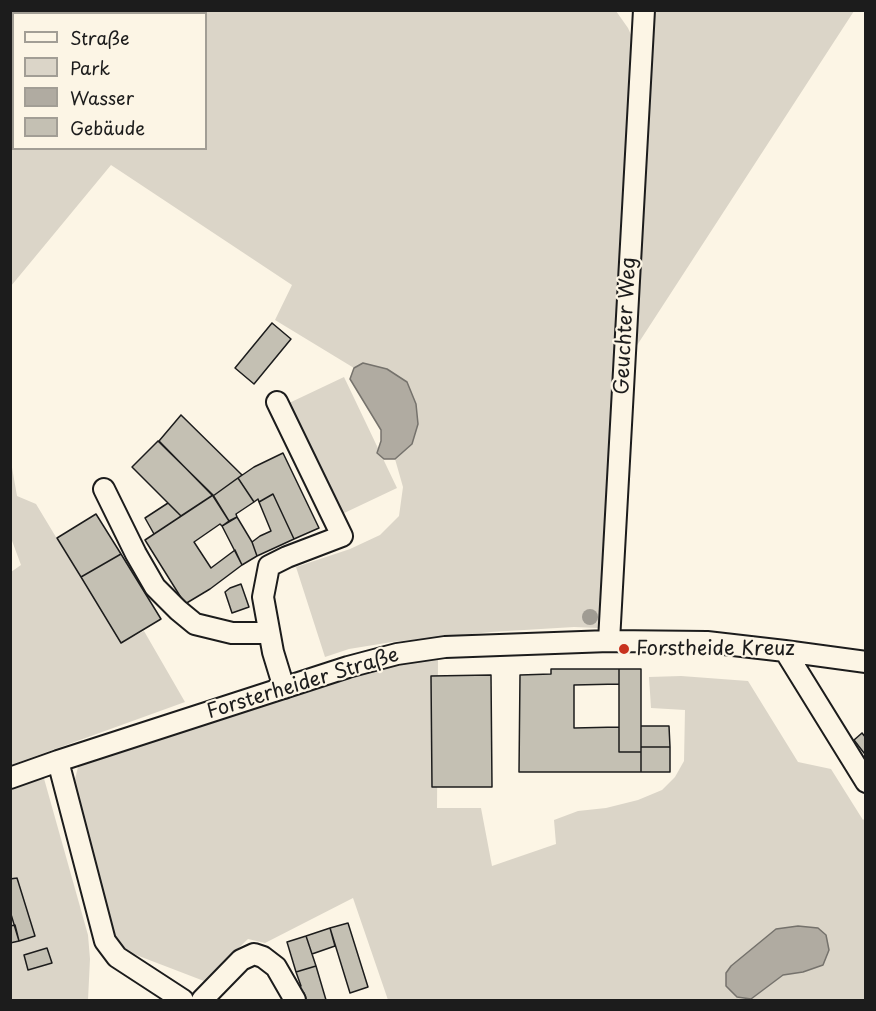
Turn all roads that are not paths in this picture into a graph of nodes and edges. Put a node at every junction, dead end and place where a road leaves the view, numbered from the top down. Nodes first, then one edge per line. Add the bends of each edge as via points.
1 (644, 10) edge
2 (277, 402) dead end
3 (104, 489) dead end
4 (269, 633) junction
5 (609, 641) junction
6 (785, 651) junction
7 (866, 662) edge
8 (284, 688) junction
9 (58, 762) junction
10 (10, 778) edge
11 (866, 782) edge
12 (183, 1000) edge
13 (202, 1000) edge
14 (295, 1000) edge

1 - 5 street, Geuchter Weg
2 - 4 street via 342,536 269,566 263,597
3 - 4 street via 155,587 178,610 195,624 232,633
4 - 8 street
5 - 6 street, Forsterheider Straße via 707,642
5 - 8 street, Forsterheider Straße via 435,648 397,654
6 - 7 street, Forsterheider Straße
6 - 11 street
8 - 9 street, Forsterheider Straße
9 - 10 street, Forsterheider Straße
9 - 12 street via 105,941 117,957
13 - 14 street via 241,960 254,954 276,967

